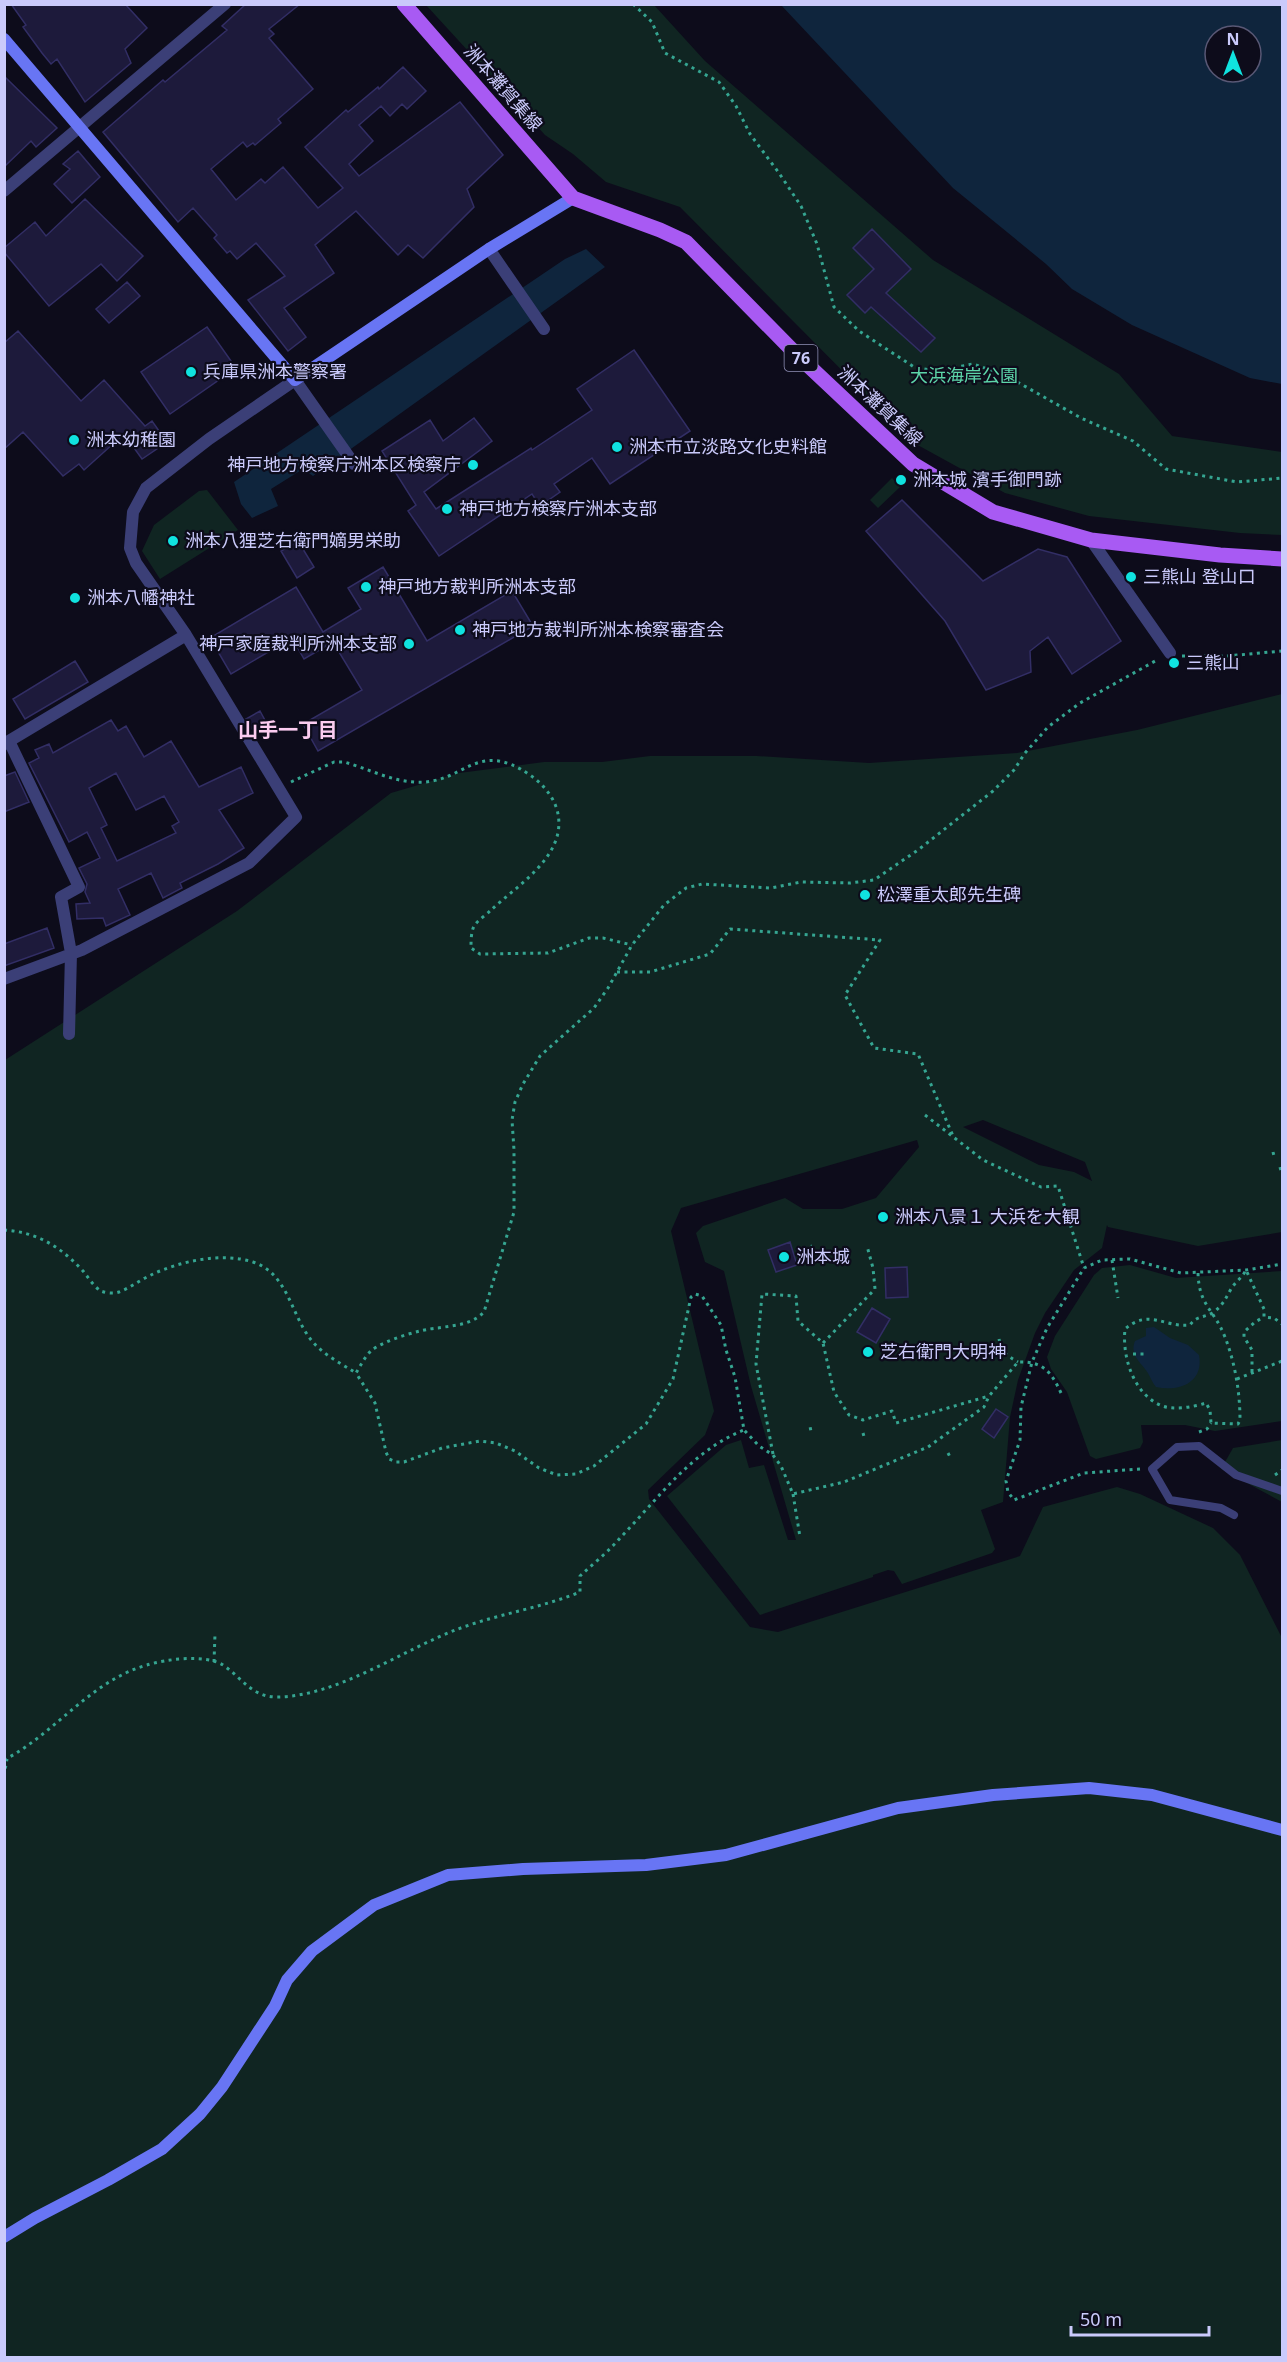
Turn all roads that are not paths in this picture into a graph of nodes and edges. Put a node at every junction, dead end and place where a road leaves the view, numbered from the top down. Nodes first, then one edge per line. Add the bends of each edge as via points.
1 (225, 4) edge
2 (404, 4) edge
3 (4, 39) edge
4 (80, 127) junction
5 (4, 190) edge
6 (573, 198) junction
7 (489, 249) junction
8 (544, 329) dead end
9 (295, 380) junction
10 (354, 464) dead end
11 (1091, 540) junction
12 (1282, 559) edge
13 (186, 635) junction
14 (1170, 653) road end
15 (7, 742) edge
16 (71, 953) junction
17 (4, 979) edge
18 (69, 1034) dead end
19 (1282, 1491) edge
20 (1234, 1515) dead end
21 (1282, 1830) edge
22 (4, 2237) edge

1 - 4 street
2 - 6 main road, 洲本灘賀集線 / 76
3 - 4 street
4 - 5 street
4 - 9 street
6 - 7 street
6 - 11 main road, 洲本灘賀集線 / 76 via 686,242 795,353 913,464 993,512
7 - 8 street
7 - 9 street
9 - 10 street
9 - 13 street via 146,488 133,512 130,548 136,563
11 - 12 main road, 洲本灘賀集線 / 76
11 - 14 street
13 - 15 street
13 - 16 street via 296,817 249,863
15 - 16 street via 79,887 60,897
16 - 17 street
16 - 18 street
19 - 20 lane via 1236,1475 1199,1446 1177,1447 1152,1469 1170,1500 1221,1508
21 - 22 street via 1152,1795 1089,1788 993,1795 898,1808 726,1855 646,1865 448,1875 374,1905 312,1951 287,1980 275,2006 222,2087 162,2149

